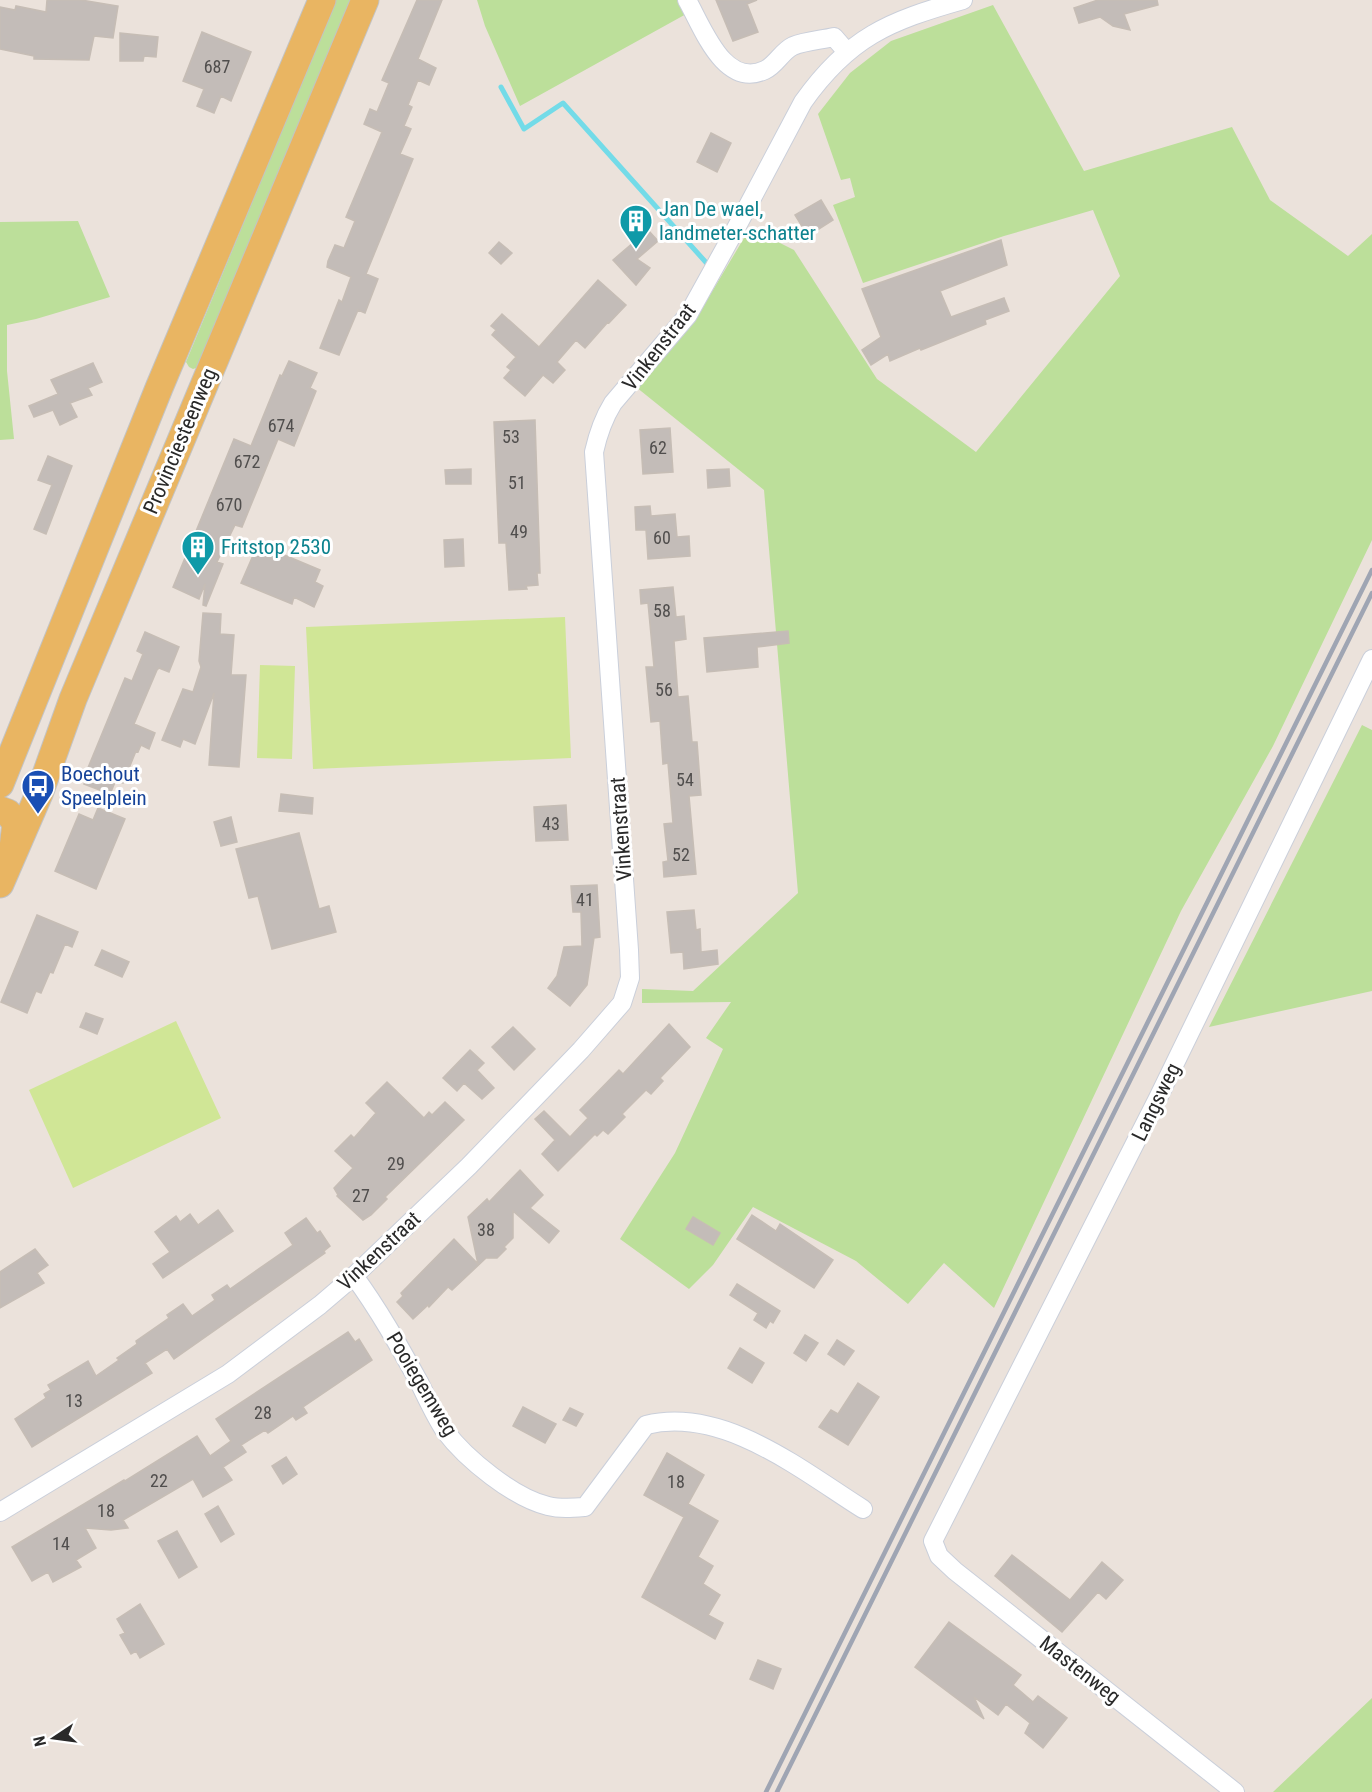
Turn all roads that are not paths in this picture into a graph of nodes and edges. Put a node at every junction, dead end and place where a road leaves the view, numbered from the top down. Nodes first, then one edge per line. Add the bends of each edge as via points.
1 (322, 0) edge
2 (365, 0) edge
3 (687, 0) edge
4 (963, 0) edge
5 (847, 52) junction
6 (1372, 659) edge
7 (0, 784) edge
8 (0, 810) edge
9 (11, 858) junction
10 (0, 884) edge
11 (354, 1276) junction
12 (863, 1509) dead end
13 (0, 1512) edge
14 (933, 1541) joint
15 (1235, 1792) edge

1 - 7 main road, Provinciesteenweg via 159,388
2 - 9 main road, Provinciesteenweg via 77,688
3 - 5 street via 720,59 738,73 750,75 767,70 792,46 834,37
4 - 5 street, Vinkenstraat via 897,21
5 - 11 street, Vinkenstraat via 827,70 803,102 688,315 613,404 598,432 594,452 629,950 630,978 622,1003 477,1158
6 - 14 street, Langsweg via 1153,1108
8 - 9 main road via 16,823
9 - 10 main road, Provinciesteenweg
11 - 12 street, Pooiegemweg via 379,1311 446,1431 479,1466 534,1501 557,1507 585,1507 646,1425 684,1422 748,1439
11 - 13 street, Vinkenstraat via 228,1374
14 - 15 street, Mastenweg via 939,1556 955,1571

